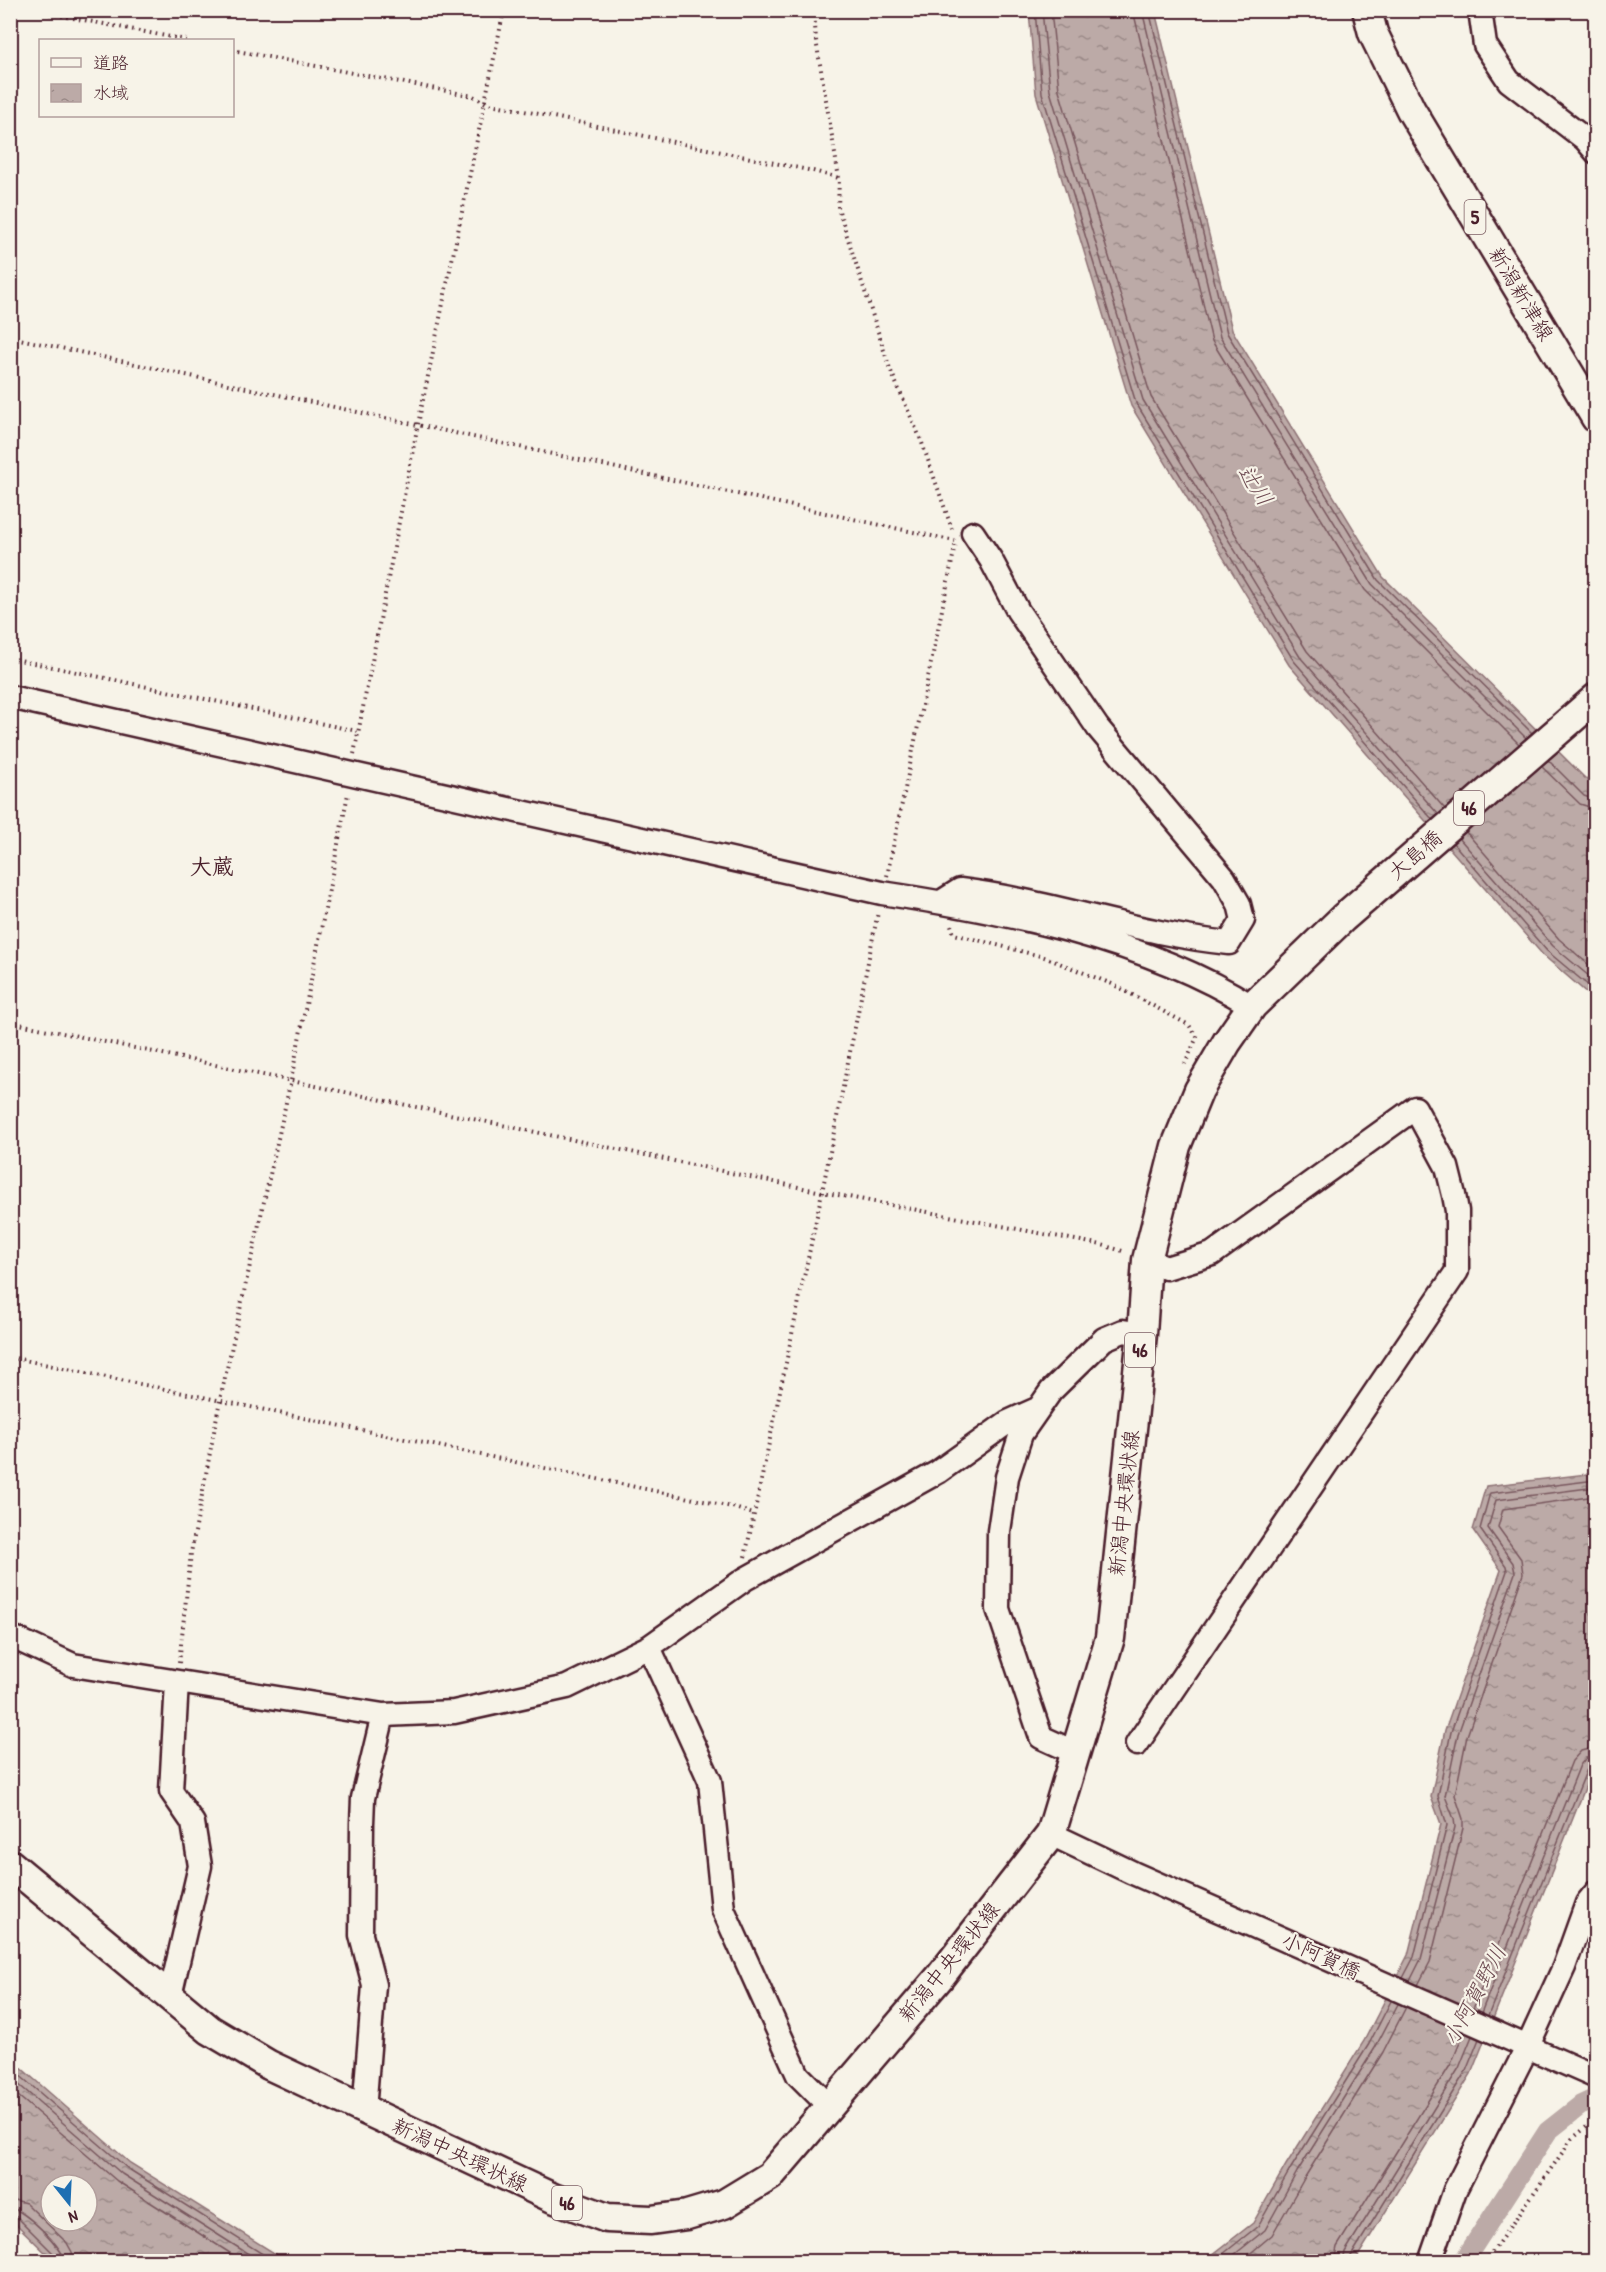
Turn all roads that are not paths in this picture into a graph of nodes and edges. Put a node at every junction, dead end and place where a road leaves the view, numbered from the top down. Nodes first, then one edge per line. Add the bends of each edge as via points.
1 (1366, 10) edge
2 (1480, 10) edge
3 (1596, 152) edge
4 (1596, 418) edge
5 (965, 537) road end
6 (10, 697) edge
7 (1596, 698) edge
8 (941, 902) junction
9 (1342, 918) joint
10 (1252, 1006) junction
11 (1138, 1251) junction
12 (1142, 1334) junction
13 (1037, 1409) junction
14 (10, 1635) edge
15 (649, 1647) junction
16 (177, 1682) junction
17 (383, 1715) junction
18 (1137, 1744) dead end
19 (1076, 1753) junction
20 (1051, 1834) junction
21 (10, 1864) edge
22 (1596, 1882) edge
23 (1591, 1898) edge
24 (170, 1996) junction
25 (1525, 2046) junction
26 (1596, 2077) edge
27 (828, 2105) junction
28 (364, 2111) junction
29 (1430, 2262) edge

1 - 4 main road, 新潟新津線 / 5 via 1373,33 1411,110
2 - 3 street via 1485,45 1509,81 1585,139
5 - 8 street via 991,560 1018,611 1098,728 1224,878 1243,920 1229,943 1192,940 1002,895 960,890
6 - 8 street via 882,893
7 - 9 main road, 大島橋 / 46
8 - 10 street via 1082,934 1172,965
9 - 10 main road, 新潟中央環状線 / 46
10 - 11 main road, 新潟中央環状線 / 46 via 1199,1090
11 - 12 main road, 新潟中央環状線 / 46
11 - 18 street via 1166,1268 1212,1254 1415,1108 1446,1167 1457,1211 1457,1271
12 - 13 street via 1123,1331 1104,1339 1051,1390
12 - 19 main road, 新潟中央環状線 / 46 via 1110,1638
13 - 15 street via 1008,1422 938,1472 745,1579
13 - 19 street via 1021,1434 1007,1477 999,1530 998,1609 1041,1737
14 - 16 street via 73,1665
15 - 17 street via 567,1687 454,1712
15 - 27 street via 710,1781 723,1909 798,2075
16 - 17 street
16 - 24 street via 171,1791 193,1823 200,1866
17 - 28 street via 363,1798 361,1935 374,1985
19 - 20 main road, 新潟中央環状線 / 46
20 - 25 street, 小阿賀橋
20 - 27 main road, 新潟中央環状線 / 46 via 939,1978
21 - 24 main road, 新潟中央環状線 / 46
22 - 23 street
23 - 25 street via 1564,1967
24 - 28 main road, 新潟中央環状線 / 46 via 210,2030 269,2065
25 - 26 street, 小阿賀橋
25 - 29 street via 1455,2190
27 - 28 main road, 新潟中央環状線 / 46 via 770,2176 724,2204 651,2220 607,2217 553,2198

